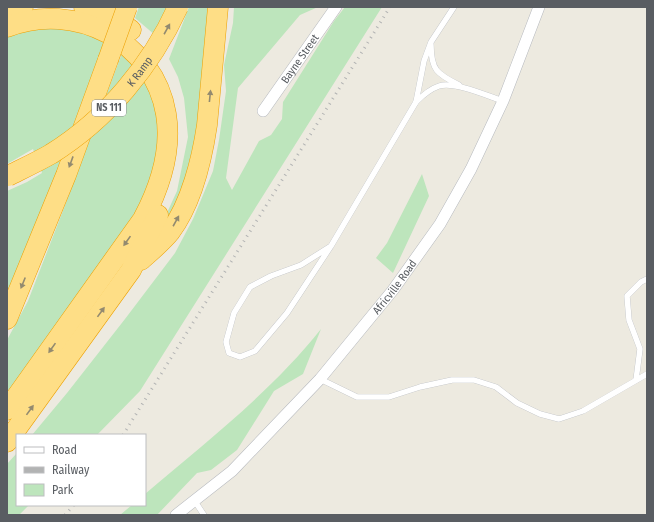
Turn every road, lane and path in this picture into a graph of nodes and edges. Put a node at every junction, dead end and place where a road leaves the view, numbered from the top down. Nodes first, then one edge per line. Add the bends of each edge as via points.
1 (23, 7) edge
2 (84, 7) edge
3 (127, 7) edge
4 (178, 7) edge
5 (218, 7) edge
6 (336, 7) edge
7 (454, 7) edge
8 (539, 7) edge
9 (7, 10) edge
10 (7, 27) edge
11 (431, 42) junction
12 (463, 87) junction
13 (503, 101) junction
14 (416, 102) junction
15 (264, 112) dead end
16 (7, 176) edge
17 (331, 246) junction
18 (131, 270) junction
19 (647, 279) edge
20 (7, 319) edge
21 (647, 374) edge
22 (320, 379) junction
23 (636, 380) junction
24 (7, 410) edge
25 (7, 442) edge
26 (194, 500) junction
27 (176, 515) edge
28 (204, 515) edge

1 - 9 highway
2 - 18 highway via 121,22 146,44 164,70 175,96 178,111 179,147 173,179
3 -> 20 highway, bridge via 66,175
16 -> 4 highway, K Ramp / NS 111, bridge via 64,145 104,113 143,68 164,36
18 -> 5 highway via 170,232 186,202 197,173 207,125
6 - 15 street, Bayne Street
7 - 11 lane
8 - 13 street, Africville Road
10 -> 24 highway via 29,19 58,16 88,22 115,34 138,54 153,76 163,100 167,127 166,152 161,176 154,198 143,218
11 - 12 lane via 431,59 435,68 445,78
11 - 14 lane via 424,61
12 - 13 lane
12 - 14 lane via 441,85
13 - 22 street, Africville Road via 471,169 440,224 393,290
14 - 17 lane
17 - 17 lane via 287,313 255,351 240,357 229,353 226,342 234,313 250,288 301,264
25 -> 18 highway
19 - 23 lane via 627,296 629,320 640,349
21 - 23 lane
22 - 23 lane via 357,397 389,396 452,380 474,380 496,387 517,403 540,414 559,419 583,411
22 - 26 street, Africville Road via 232,471
26 - 27 street, Africville Road
26 - 28 lane

